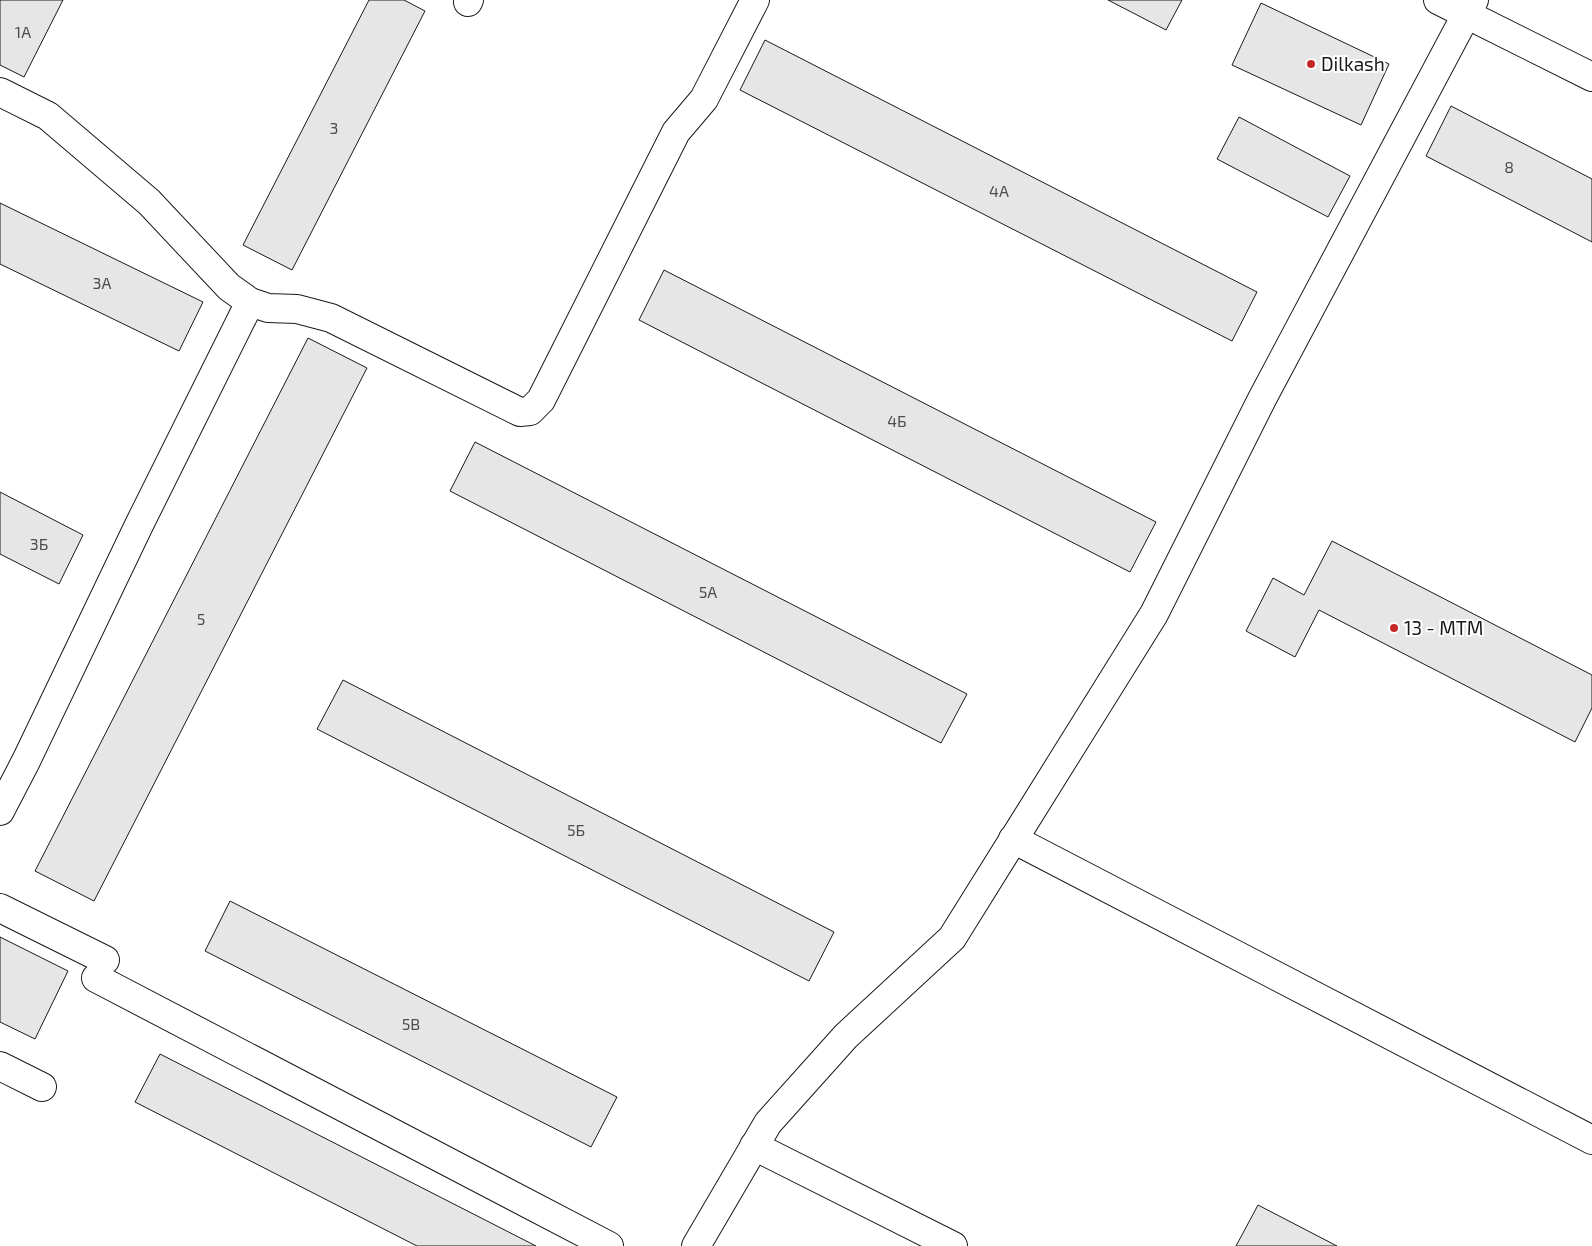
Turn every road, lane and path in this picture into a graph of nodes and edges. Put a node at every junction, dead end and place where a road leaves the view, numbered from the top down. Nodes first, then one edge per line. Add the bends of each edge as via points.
1 (755, 0) edge
2 (1438, 0) edge
3 (1470, 7) edge
4 (1592, 77) edge
5 (0, 92) edge
6 (250, 302) junction
7 (0, 811) edge
8 (1013, 839) junction
9 (0, 908) edge
10 (0, 1066) edge
11 (42, 1087) dead end
12 (1592, 1140) edge
13 (754, 1146) junction
14 (609, 1246) edge
15 (696, 1246) edge
16 (953, 1246) edge

1 - 6 street via 704,99 676,132 541,400 530,411 520,412 331,318
2 - 3 street
3 - 4 street
3 - 8 street via 1262,399 1154,614
5 - 6 street via 48,116 142,196 229,287
6 - 7 street
8 - 12 street
8 - 13 street via 952,938 846,1036 768,1123
9 - 14 street via 101,969
10 - 11 street
13 - 15 street
13 - 16 street

